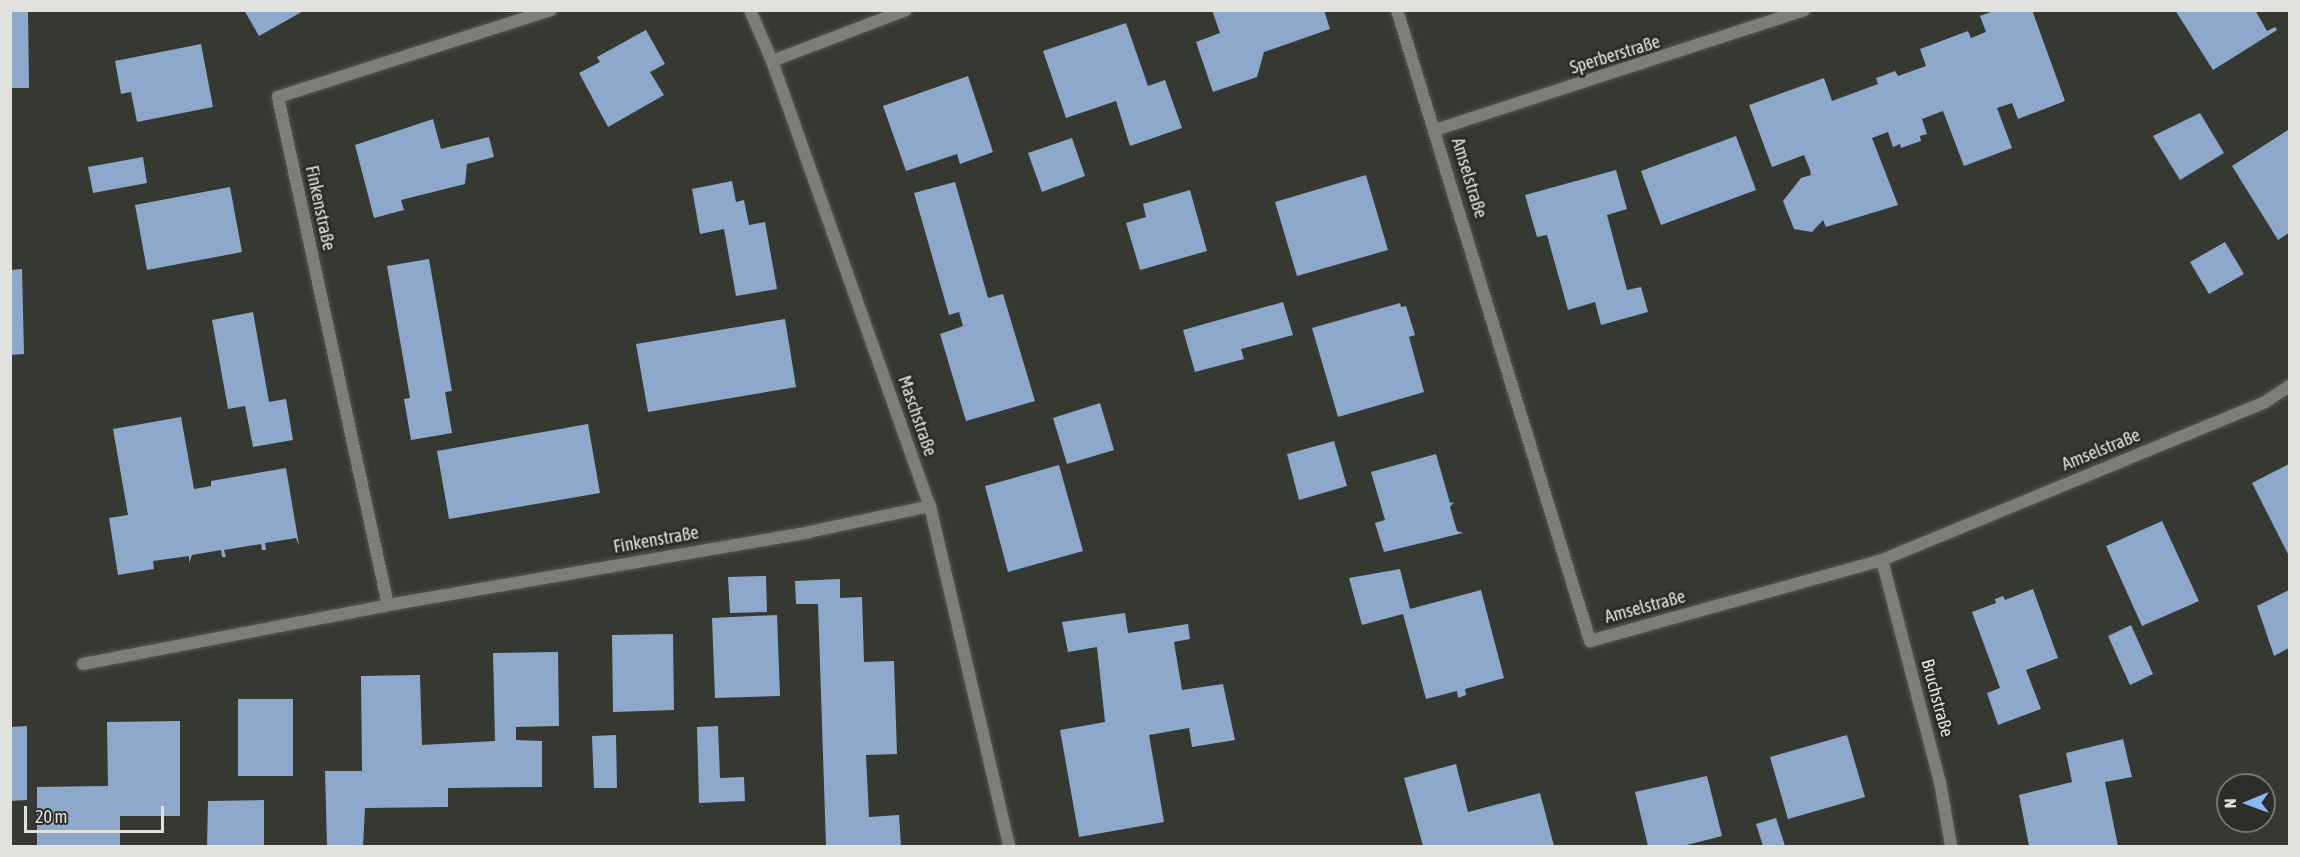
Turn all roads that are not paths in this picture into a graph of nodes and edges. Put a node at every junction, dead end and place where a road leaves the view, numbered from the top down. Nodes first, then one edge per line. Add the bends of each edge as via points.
1 (550, 10) edge
2 (750, 10) edge
3 (906, 10) edge
4 (1397, 10) edge
5 (1804, 10) edge
6 (772, 61) junction
7 (1435, 130) junction
8 (2289, 386) edge
9 (930, 506) junction
10 (1882, 560) junction
11 (388, 605) junction
12 (83, 664) dead end
13 (1009, 846) edge
14 (1951, 846) edge

1 - 11 street, Finkenstraße via 278,97
2 - 6 street, Maschstraße
3 - 6 street
4 - 7 street, Amselstraße
5 - 7 street, Sperberstraße
6 - 9 street, Maschstraße
7 - 10 street, Amselstraße via 1590,641
8 - 10 street, Amselstraße via 2265,402
9 - 11 street, Finkenstraße via 809,532
9 - 13 street, Maschstraße
10 - 14 street, Bruchstraße via 1940,782
11 - 12 street, Finkenstraße

